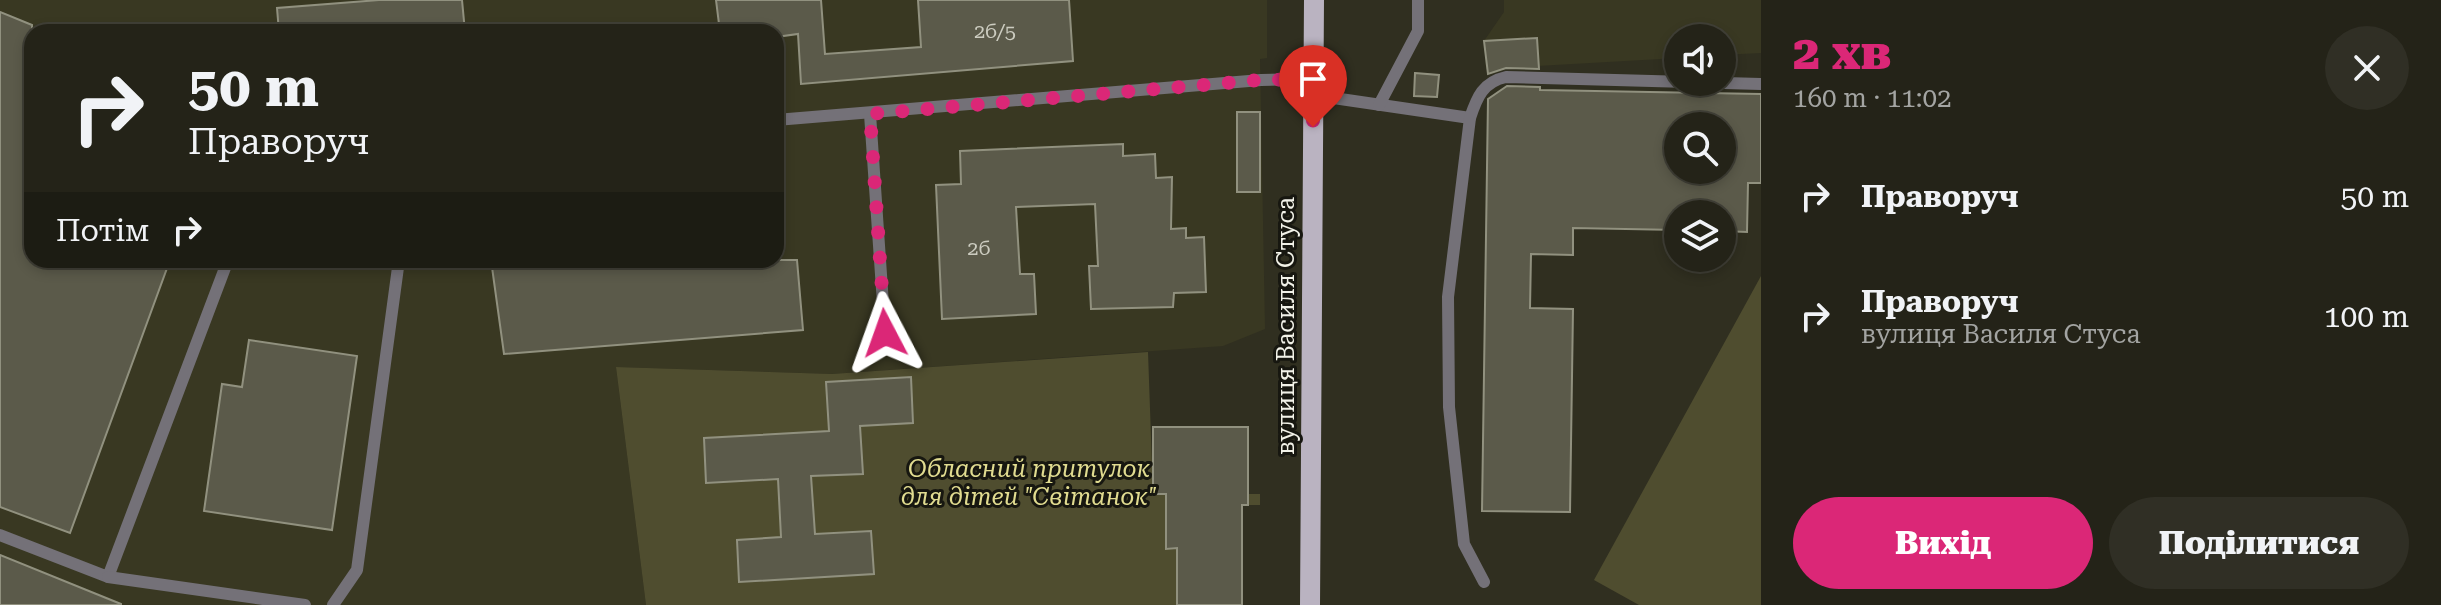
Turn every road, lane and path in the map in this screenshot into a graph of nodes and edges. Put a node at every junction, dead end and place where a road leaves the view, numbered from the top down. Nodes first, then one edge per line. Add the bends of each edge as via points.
1 (1314, 0) edge
2 (1418, 0) edge
3 (1761, 84) edge
4 (1313, 87) junction
5 (1379, 105) junction
6 (870, 114) junction
7 (1470, 118) junction
8 (784, 119) edge
9 (225, 268) edge
10 (398, 268) edge
11 (885, 333) dead end
12 (0, 535) edge
13 (108, 577) junction
14 (1484, 582) dead end
15 (305, 605) edge
16 (333, 605) edge
17 (1310, 605) edge

1 - 4 main road, вулиця Василя Стуса
2 - 5 lane via 1418,31
3 - 7 lane via 1506,77 1485,86
4 - 5 lane
4 - 6 lane via 1261,80
4 - 17 main road, вулиця Василя Стуса
5 - 7 lane
6 - 8 lane
6 - 11 lane
7 - 14 lane via 1448,297 1449,407 1464,544
9 - 13 lane
10 - 16 lane via 357,570
12 - 13 lane
13 - 15 lane

